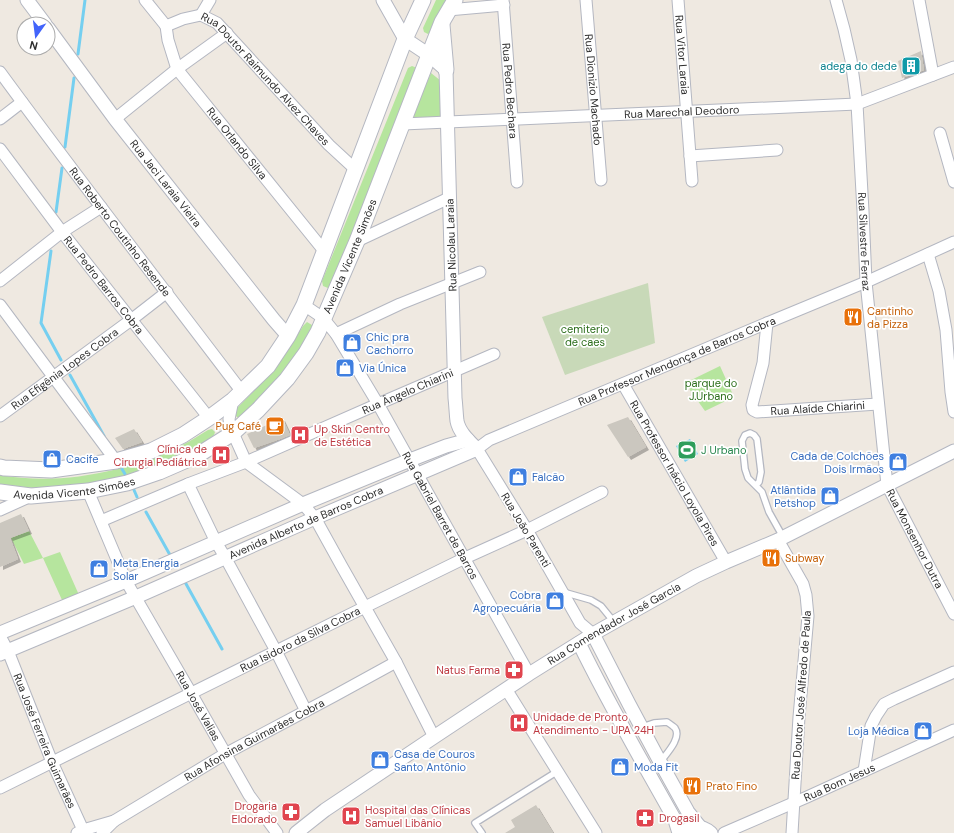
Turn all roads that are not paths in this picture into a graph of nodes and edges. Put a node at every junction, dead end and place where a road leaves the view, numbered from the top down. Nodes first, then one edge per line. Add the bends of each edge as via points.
1 (27, 0) edge
2 (144, 0) edge
3 (210, 0) edge
4 (383, 0) edge
5 (423, 0) edge
6 (586, 0) edge
7 (678, 0) edge
8 (836, 0) edge
9 (919, 0) edge
10 (503, 3) edge
11 (448, 11) edge
12 (201, 15) junction
13 (39, 16) edge
14 (166, 26) junction
15 (227, 33) junction
16 (56, 39) edge
17 (406, 39) junction
18 (428, 55) junction
19 (954, 67) edge
20 (177, 69) junction
21 (446, 70) junction
22 (0, 72) edge
23 (933, 75) junction
24 (22, 102) junction
25 (857, 104) junction
26 (686, 112) junction
27 (596, 116) junction
28 (0, 119) edge
29 (115, 119) junction
30 (512, 119) junction
31 (448, 122) junction
32 (403, 124) junction
33 (940, 133) dead end
34 (0, 149) edge
35 (777, 150) dead end
36 (690, 156) junction
37 (355, 169) junction
38 (601, 180) dead end
39 (692, 181) dead end
40 (517, 182) dead end
41 (954, 182) edge
42 (449, 198) junction
43 (101, 207) junction
44 (62, 232) junction
45 (357, 241) junction
46 (954, 242) edge
47 (325, 252) junction
48 (928, 254) junction
49 (480, 272) dead end
50 (0, 281) edge
51 (866, 282) junction
52 (452, 283) junction
53 (166, 292) junction
54 (0, 305) edge
55 (304, 305) junction
56 (323, 318) junction
57 (131, 320) junction
58 (767, 323) junction
59 (336, 334) junction
60 (288, 336) junction
61 (494, 354) dead end
62 (455, 371) junction
63 (53, 376) junction
64 (623, 384) junction
65 (237, 396) junction
66 (378, 404) junction
67 (878, 404) junction
68 (954, 412) edge
69 (0, 416) edge
70 (209, 418) junction
71 (232, 433) junction
72 (473, 444) junction
73 (954, 451) edge
74 (116, 460) junction
75 (410, 460) junction
76 (246, 462) junction
77 (1, 466) edge
78 (418, 473) junction
79 (188, 484) junction
80 (756, 485) junction
81 (887, 485) junction
82 (88, 491) junction
83 (0, 492) edge
84 (602, 492) dead end
85 (31, 496) junction
86 (303, 504) junction
87 (0, 510) edge
88 (315, 518) junction
89 (101, 521) junction
90 (527, 530) junction
91 (780, 539) junction
92 (216, 542) junction
93 (225, 557) junction
94 (465, 558) junction
95 (726, 562) junction
96 (126, 581) junction
97 (562, 592) junction
98 (949, 593) edge
99 (136, 597) junction
100 (365, 607) junction
101 (954, 614) edge
102 (31, 620) junction
103 (614, 622) junction
104 (580, 623) junction
105 (0, 633) edge
106 (594, 634) junction
107 (0, 636) edge
108 (40, 637) junction
109 (579, 643) junction
110 (276, 651) junction
111 (4, 653) edge
112 (396, 662) junction
113 (954, 672) edge
114 (529, 674) junction
115 (506, 689) junction
116 (191, 693) junction
117 (306, 710) junction
118 (642, 727) junction
119 (954, 730) edge
120 (434, 737) junction
121 (225, 754) junction
122 (52, 762) junction
123 (660, 762) junction
124 (558, 771) junction
125 (864, 771) junction
126 (0, 788) edge
127 (794, 803) junction
128 (114, 820) junction
129 (705, 830) edge
130 (81, 832) edge
131 (102, 833) edge
132 (277, 833) edge
133 (296, 833) edge
134 (482, 833) edge
135 (596, 833) edge
136 (679, 833) edge
137 (683, 833) edge
138 (724, 833) edge
139 (792, 833) edge

1 - 13 street
2 - 14 street
3 - 12 street
4 - 17 street
5 - 17 main road, Avenida Vicente Simões
6 - 27 street, Rua Dionizio Machado
7 - 26 street, Rua Vitor Laraia
8 - 25 street, Rua Silvestre Ferraz via 851,60
9 - 23 street
10 - 11 street
10 - 30 street, Rua Pedro Bechara
11 - 18 main road, Avenida Vicente Simões
11 - 21 main road
12 - 14 street, Rua Doutor Raimundo Alvez Chaves
12 - 15 street, Rua Doutor Raimundo Alvez Chaves via 217,23
14 - 20 street, Rua Orlando Silva
15 - 20 street
15 - 37 street, Rua Doutor Raimundo Alvez Chaves
16 - 29 street, Rua Jaci Laraia Vieira
17 - 18 street
17 - 37 main road, Avenida Vicente Simões
18 - 21 street
18 - 32 main road, Avenida Vicente Simões
19 - 23 street, Rua Marechal Deodoro
20 - 29 street
20 - 47 street, Rua Orlando Silva
21 - 31 street, Rua Nicolau Laraia
22 - 24 street, Rua Roberto Coutinho Resende
23 - 25 street, Rua Marechal Deodoro
24 - 28 street
24 - 43 street, Rua Roberto Coutinho Resende
25 - 26 street, Rua Marechal Deodoro
25 - 51 street, Rua Silvestre Ferraz
26 - 27 street, Rua Marechal Deodoro
26 - 36 street, Rua Vitor Laraia
27 - 30 street, Rua Marechal Deodoro
27 - 38 street, Rua Dionizio Machado
29 - 60 street, Rua Jaci Laraia Vieira
30 - 31 street, Rua Marechal Deodoro
30 - 40 street, Rua Pedro Bechara
31 - 32 street, Rua Marechal Deodoro
31 - 42 street, Rua Nicolau Laraia
32 - 45 main road, Avenida Vicente Simões
33 - 41 street
34 - 44 street, Rua Pedro Barros Cobra
35 - 36 street
36 - 39 street, Rua Vitor Laraia
37 - 47 main road, Avenida Vicente Simões
42 - 45 street
42 - 52 street, Rua Nicolau Laraia
43 - 44 street
43 - 53 street, Rua Roberto Coutinho Resende
44 - 50 street
44 - 57 street, Rua Pedro Barros Cobra
45 - 56 main road, Avenida Vicente Simões
46 - 48 street, Rua Professor Mendonça de Barros Cobra
47 - 55 main road, Avenida Vicente Simões
48 - 51 street, Rua Professor Mendonça de Barros Cobra
48 - 68 street via 939,291 946,330 950,392
49 - 52 street
51 - 58 street, Rua Professor Mendonça de Barros Cobra
51 - 67 street, Rua Silvestre Ferraz
52 - 59 street
52 - 62 street, Rua Nicolau Laraia
53 - 57 street, Rua Efigênia Lopes Cobra
53 - 65 street, Rua Roberto Coutinho Resende
54 - 63 street
55 - 56 street, Rua Gabriel Barret de Barros
55 - 60 main road, Avenida Vicente Simões
56 - 59 street, Rua Gabriel Barret de Barros
56 - 71 main road, Avenida Vicente Simões via 306,353 287,379
57 - 63 street, Rua Efigênia Lopes Cobra
57 - 70 street, Rua Pedro Barros Cobra
58 - 64 street, Rua Professor Mendonça de Barros Cobra
58 - 67 street, Rua Alaíde Chiarini via 752,410 757,412
59 - 66 street, Rua Gabriel Barret de Barros
60 - 65 main road, Avenida Vicente Simões via 268,366
61 - 62 street, Rua Ângelo Chiarini
62 - 66 street, Rua Ângelo Chiarini
62 - 72 street, Rua Nicolau Laraia via 457,421
63 - 69 street, Rua Efigênia Lopes Cobra
63 - 74 street
64 - 72 street, Rua Professor Mendonça de Barros Cobra via 489,440
64 - 95 street, Rua Professor Inácio Loyola Pires
65 - 70 main road, Avenida Vicente Simões
65 - 71 street via 229,419
66 - 75 street, Rua Gabriel Barret de Barros
66 - 76 street, Rua Ângelo Chiarini
67 - 81 street, Rua Silvestre Ferraz
70 - 74 main road, Avenida Vicente Simões via 151,451
71 - 76 street
71 - 82 main road, Avenida Vicente Simões via 198,455 159,472 127,483
72 - 75 street, Avenida Alberto de Barros Cobra via 446,446
72 - 78 street, Avenida Alberto de Barros Cobra
72 - 90 street, Rua João Parenti
73 - 81 street, Rua Comendador José Garcia
74 - 77 main road, Avenida Vicente Simões via 51,470
75 - 78 street, Rua Gabriel Barret de Barros
75 - 86 street, Avenida Alberto de Barros Cobra
76 - 79 street, Rua Ângelo Chiarini
76 - 86 street
78 - 88 street, Avenida Alberto de Barros Cobra
78 - 94 street, Rua Gabriel Barret de Barros
79 - 89 street, Rua Ângelo Chiarini
79 - 92 street
80 - 80 lane via 748,478 745,469 742,441 745,435 750,433 757,439 761,472
80 - 91 lane via 762,492
81 - 91 street, Rua Comendador José Garcia
81 - 98 street, Rua Monsenhor Dutra
82 - 85 main road, Avenida Vicente Simões
82 - 89 street
83 - 85 main road, Avenida Vicente Simões
84 - 90 street, Rua Isidoro da Silva Cobra
85 - 87 street
86 - 88 street
86 - 92 street, Avenida Alberto de Barros Cobra
88 - 93 street, Avenida Alberto de Barros Cobra
88 - 100 street
89 - 96 street
90 - 94 street, Rua Isidoro da Silva Cobra
90 - 97 street, Rua João Parenti
91 - 95 street, Rua Comendador José Garcia
91 - 127 street, Rua Doutor José Alfredo de Paula via 803,584 808,616
92 - 93 street
92 - 96 street, Avenida Alberto de Barros Cobra
93 - 99 street, Avenida Alberto de Barros Cobra
93 - 110 street
94 - 100 street, Rua Isidoro da Silva Cobra
94 - 114 street, Rua Gabriel Barret de Barros
95 - 103 street, Rua Comendador José Garcia
96 - 99 street
96 - 102 street, Avenida Alberto de Barros Cobra
97 - 103 lane via 591,600 601,606
97 - 104 street, Rua João Parenti
98 - 101 street, Rua Monsenhor Dutra
99 - 108 street, Avenida Alberto de Barros Cobra
99 - 116 street, Rua José Valias
100 - 110 street, Rua Isidoro da Silva Cobra
100 - 112 street
102 - 105 street, Avenida Alberto de Barros Cobra
102 - 108 street
103 - 106 street, Rua Comendador José Garcia
104 - 106 street, Rua João Parenti
104 - 109 street
106 - 109 street, Rua Comendador José Garcia
106 - 118 street
107 - 111 street
108 - 111 street, Avenida Alberto de Barros Cobra
109 - 114 street, Rua Comendador José Garcia
109 - 136 street via 623,729 675,820
110 - 116 street, Rua Isidoro da Silva Cobra
110 - 117 street
111 - 122 street, Rua José Ferreira Guimarães
112 - 117 street, Rua Afonsina Guimarães Cobra
112 - 120 street
113 - 125 street via 884,704 871,726
114 - 115 street, Rua Comendador José Garcia
115 - 120 street, Rua Comendador José Garcia
115 - 124 street
116 - 121 street, Rua José Valias
116 - 122 street, Rua Isidoro da Silva Cobra
117 - 121 street, Rua Afonsina Guimarães Cobra
118 - 123 street
118 - 123 lane via 668,722 676,729 675,742
119 - 125 street, Rua Bom Jesus
120 - 133 street, Rua Comendador José Garcia via 325,810
121 - 128 street, Rua Afonsina Guimarães Cobra
121 - 132 street, Rua José Valias via 249,796
122 - 126 street, Rua Isidoro da Silva Cobra
122 - 130 street, Rua José Ferreira Guimarães
123 - 129 street via 688,812
124 - 134 lane via 475,823
124 - 135 street
125 - 127 street, Rua Bom Jesus
127 - 138 street, Rua Bom Jesus
127 - 139 street, Rua Doutor José Alfredo de Paula
128 - 130 street, Rua Afonsina Guimarães Cobra
128 - 131 street, Rua Afonsina Guimarães Cobra
129 - 137 street via 694,827

